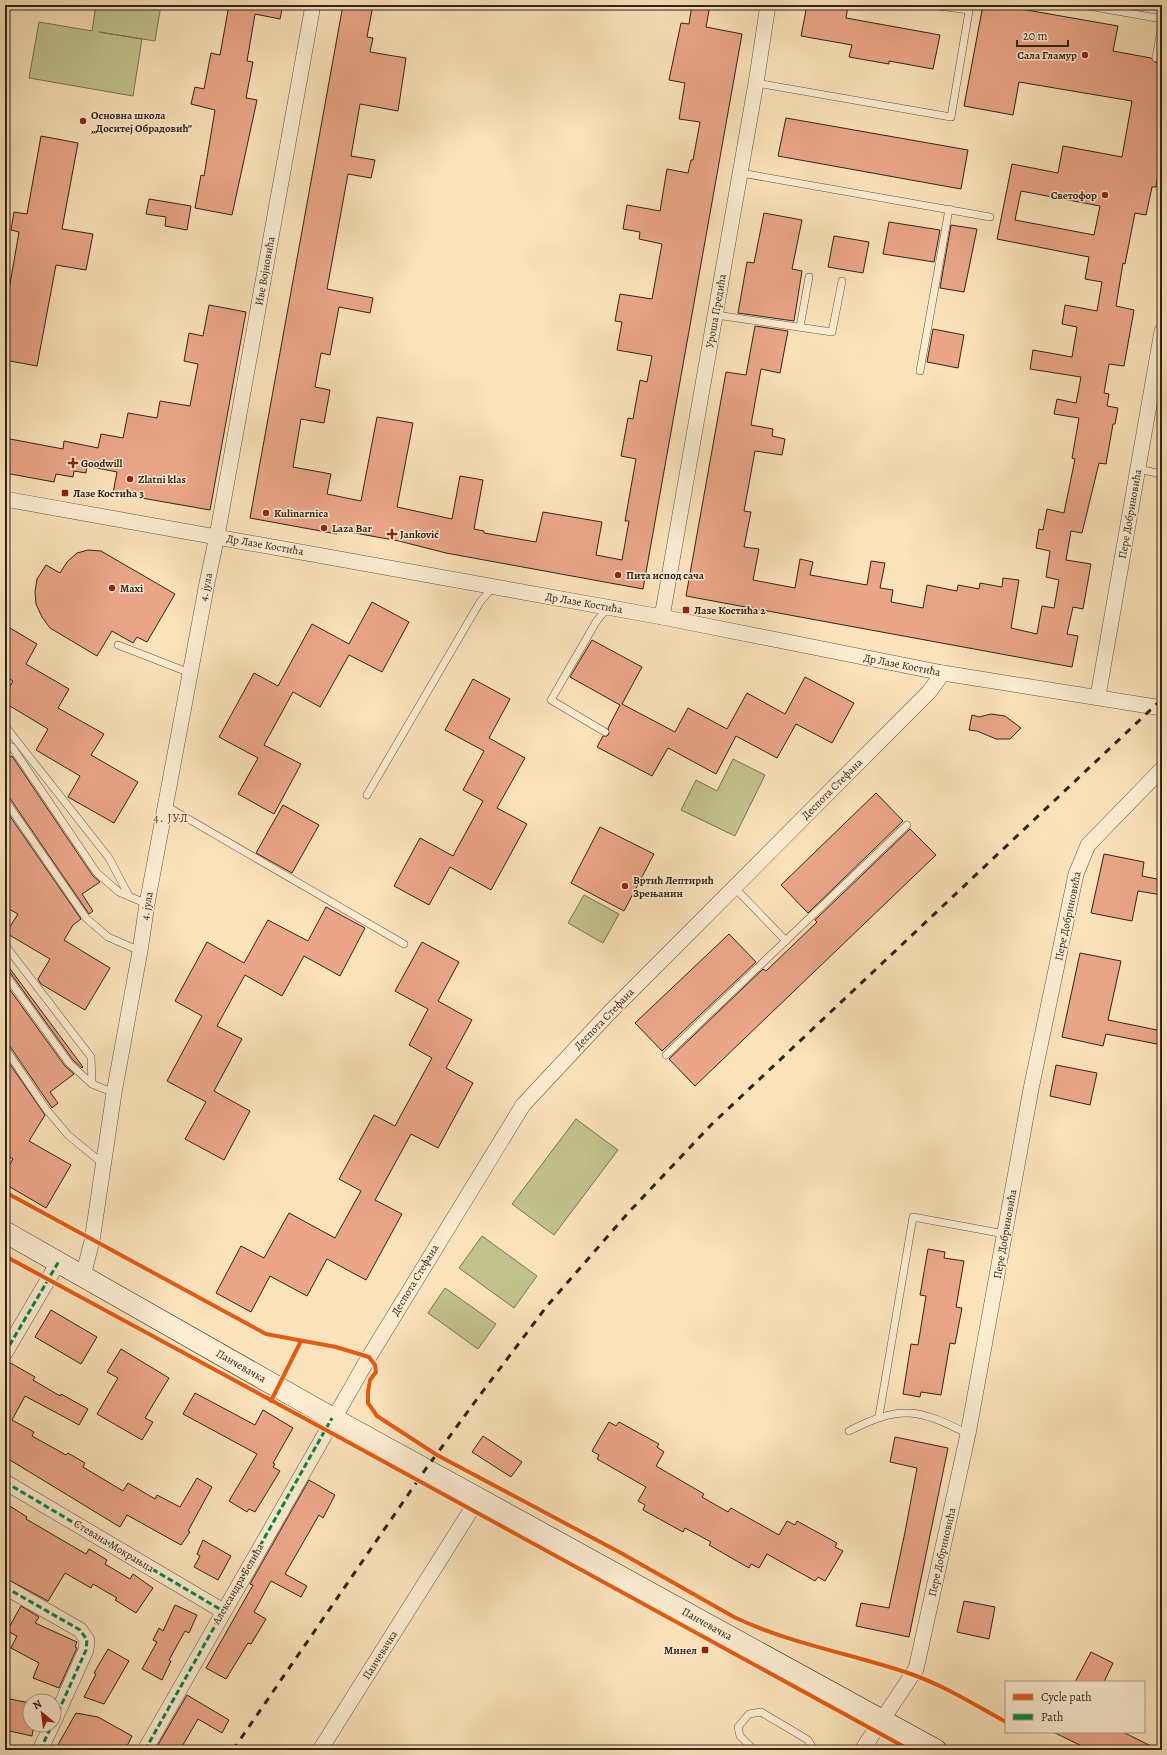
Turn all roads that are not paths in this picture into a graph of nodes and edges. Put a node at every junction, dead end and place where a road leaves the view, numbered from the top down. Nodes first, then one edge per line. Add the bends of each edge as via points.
1 (313, 5) edge
2 (768, 5) edge
3 (930, 5) edge
4 (1083, 5) edge
5 (969, 8) edge
6 (1162, 19) edge
7 (1162, 25) edge
8 (1156, 58) dead end
9 (756, 83) junction
10 (741, 173) junction
11 (949, 209) junction
12 (990, 216) dead end
13 (809, 277) dead end
14 (842, 281) dead end
15 (716, 315) junction
16 (800, 327) junction
17 (1162, 331) edge
18 (920, 371) dead end
19 (1138, 469) junction
20 (1162, 474) edge
21 (5, 499) edge
22 (217, 536) junction
23 (493, 587) junction
24 (607, 608) junction
25 (662, 618) junction
26 (118, 645) dead end
27 (190, 673) junction
28 (943, 673) junction
29 (1098, 696) junction
30 (1162, 708) edge
31 (5, 726) edge
32 (605, 732) dead end
33 (5, 745) edge
34 (1162, 769) edge
35 (367, 795) dead end
36 (5, 800) edge
37 (166, 806) junction
38 (907, 826) dead end
39 (734, 887) junction
40 (129, 896) junction
41 (147, 904) junction
42 (786, 941) junction
43 (404, 944) dead end
44 (5, 945) edge
45 (140, 951) junction
46 (5, 974) edge
47 (5, 1048) edge
48 (666, 1056) dead end
49 (92, 1084) junction
50 (114, 1093) junction
51 (102, 1163) junction
52 (5, 1232) edge
53 (1006, 1234) junction
54 (59, 1261) junction
55 (83, 1276) junction
56 (5, 1353) edge
57 (878, 1416) junction
58 (332, 1418) junction
59 (849, 1431) dead end
60 (968, 1434) junction
61 (5, 1482) edge
62 (478, 1499) junction
63 (5, 1587) edge
64 (223, 1611) junction
65 (62, 1703) edge
66 (882, 1719) junction
67 (48, 1733) edge
68 (40, 1750) edge
69 (145, 1750) edge
70 (320, 1750) edge
71 (754, 1750) edge
72 (814, 1750) edge
73 (862, 1750) edge
74 (936, 1750) edge

1 - 22 street, Иве Војновића
2 - 9 street, Уроша Предића
3 - 5 lane
4 - 6 lane
5 - 9 lane via 951,117
7 - 8 lane
9 - 10 street, Уроша Предића
10 - 11 lane
10 - 15 street, Уроша Предића
11 - 12 lane
11 - 18 lane
13 - 16 lane
14 - 16 lane via 832,332
15 - 16 lane
15 - 25 street, Уроша Предића
17 - 19 street, Пере Добриновића
19 - 20 lane
19 - 29 street, Пере Добриновића
21 - 22 street, Др Лазе Костића
22 - 23 street, Др Лазе Костића
22 - 27 street, 4. јула
23 - 24 street, Др Лазе Костића
23 - 35 lane via 480,602
24 - 25 street, Др Лазе Костића
24 - 32 lane via 596,622 551,700
25 - 28 street, Др Лазе Костића
26 - 27 lane
27 - 37 street, 4. јула
28 - 29 street, Др Лазе Костића
28 - 39 street, Деспота Стефана via 930,692
29 - 30 street, Др Лазе Костића
31 - 40 lane via 109,858
33 - 40 lane via 12,747 97,873 119,892
34 - 53 street, Пере Добриновића via 1096,835 1080,863 1031,1089
36 - 45 lane via 86,918 108,937
37 - 41 street, 4. јула
37 - 43 lane
38 - 42 lane
39 - 42 lane
39 - 58 street, Деспота Стефана via 595,1027 523,1104
40 - 41 lane
41 - 45 street, 4. јула
42 - 48 lane
44 - 49 lane via 91,1057
45 - 50 street, 4. јула
46 - 49 lane via 69,1063
47 - 51 lane via 68,1134
49 - 50 lane
50 - 51 street, 4. јула
51 - 55 street, 4. јула via 92,1241
52 - 54 street, Панчевачка
53 - 57 lane via 913,1217
53 - 60 street, Пере Добриновића
54 - 55 street, Панчевачка
54 - 56 street
55 - 58 street, Панчевачка
57 - 59 lane
57 - 60 lane via 898,1412 918,1414 939,1419
58 - 62 street, Панчевачка
58 - 64 street, Александра Белића
60 - 66 street, Пере Добриновића via 916,1669
61 - 64 street, Стевана Мокрањца
62 - 66 street, Панчевачка
62 - 70 street, Панчевачка
63 - 65 street via 80,1630 87,1640 86,1650
64 - 69 street, Александра Белића
66 - 73 street, Пере Добриновића
66 - 74 street, Панчевачка
67 - 68 street
71 - 72 lane via 740,1736 738,1727 749,1714 761,1712 808,1740

